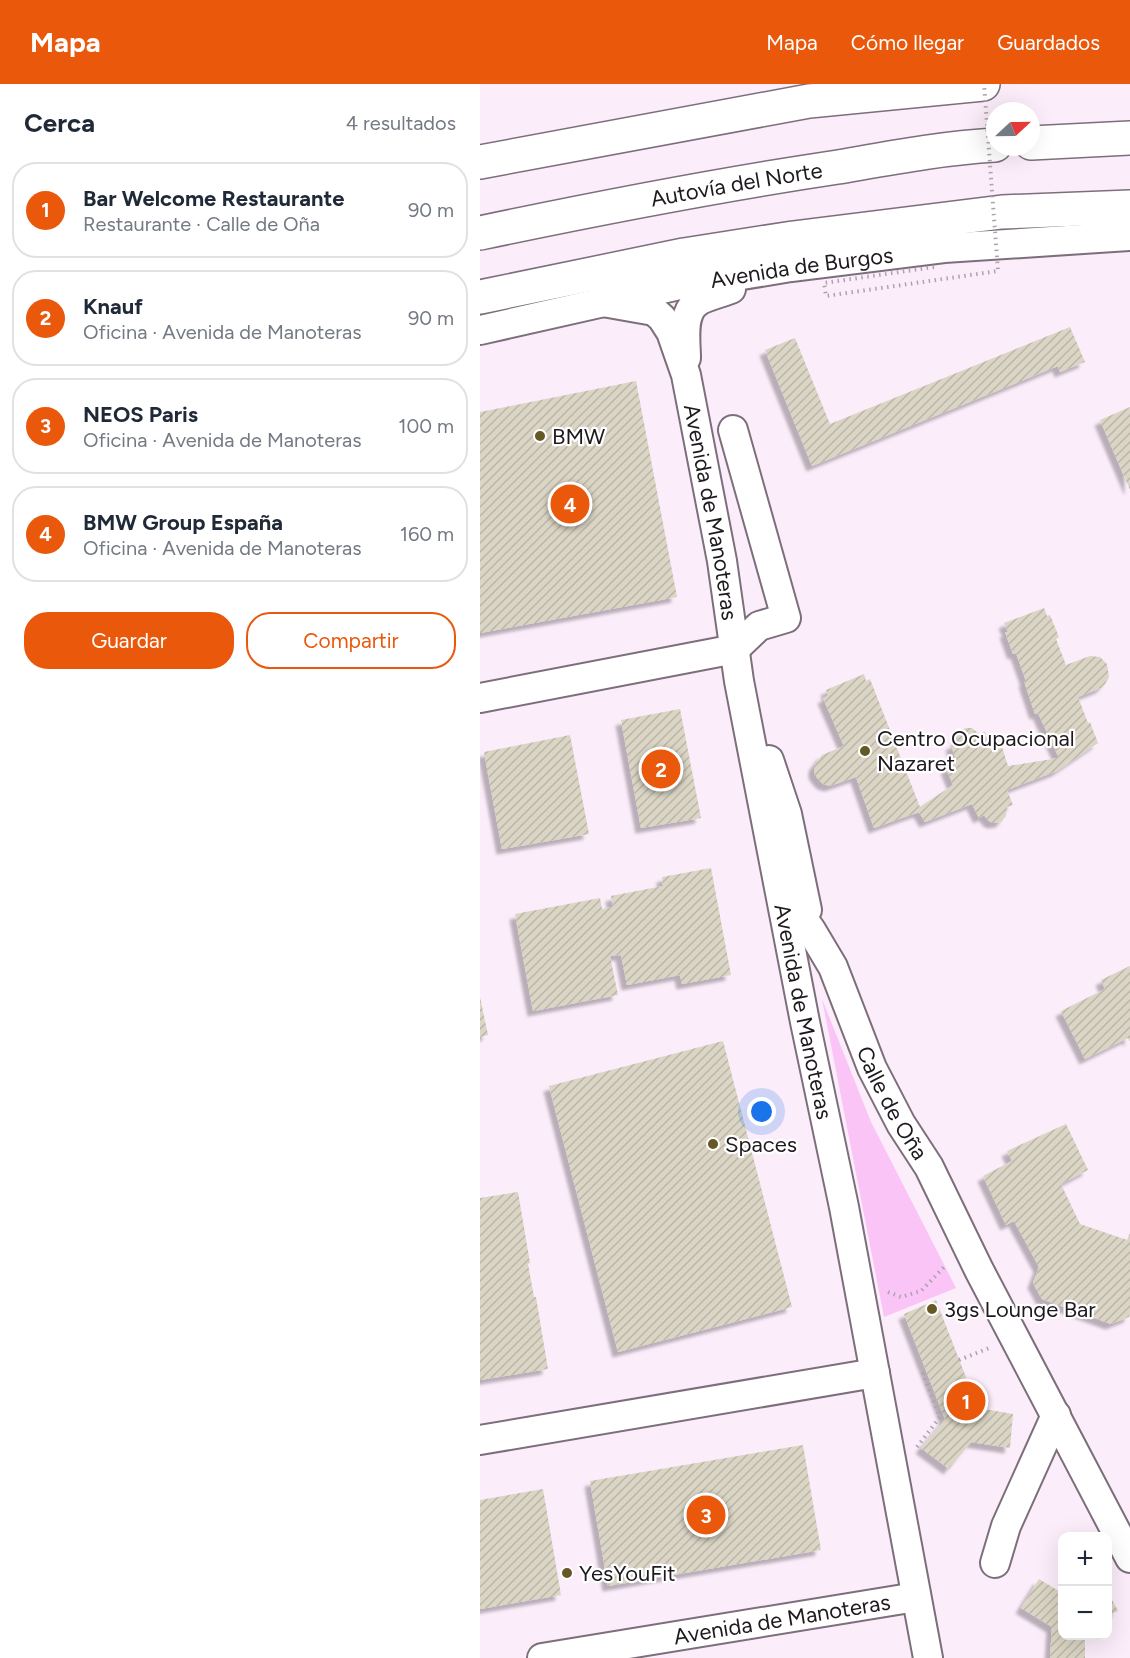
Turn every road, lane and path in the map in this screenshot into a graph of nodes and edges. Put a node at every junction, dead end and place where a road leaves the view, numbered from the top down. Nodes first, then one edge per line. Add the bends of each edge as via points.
1 (984, 84) edge
2 (1130, 138) edge
3 (1040, 143) edge
4 (986, 146) edge
5 (480, 162) edge
6 (1130, 207) edge
7 (480, 233) edge
8 (1130, 236) edge
9 (791, 267) junction
10 (934, 267) dead end
11 (480, 297) edge
12 (603, 302) junction
13 (480, 330) edge
14 (686, 375) junction
15 (734, 430) dead end
16 (735, 650) junction
17 (480, 698) edge
18 (758, 782) junction
19 (811, 930) junction
20 (805, 1022) junction
21 (971, 1254) junction
22 (858, 1285) junction
23 (927, 1372) dead end
24 (875, 1373) junction
25 (1056, 1415) junction
26 (923, 1438) dead end
27 (480, 1440) edge
28 (1130, 1558) edge
29 (995, 1563) dead end
30 (916, 1597) junction
31 (542, 1658) edge
32 (928, 1658) edge

1 - 5 highway via 809,101
1 - 10 path, bridge via 998,271 826,296 824,282
2 - 3 highway
4 - 7 highway, Autovía del Norte via 796,173
6 - 11 highway via 1002,212 793,238 684,255
8 - 9 street, Avenida de Burgos via 944,248
9 - 12 street, Avenida de Burgos
9 - 14 street, Avenida de Manoteras via 696,303 685,330
12 - 13 street, Avenida de Burgos
12 - 14 street, Avenida de Manoteras via 654,311 662,318
14 - 16 street, Avenida de Manoteras
15 - 16 street via 786,618 759,626
16 - 17 street, Avenida de Manoteras
16 - 18 street, Avenida de Manoteras
16 - 19 street via 787,814
18 - 19 street, Calle de Oña via 774,820 790,898
18 - 20 street, Avenida de Manoteras
19 - 20 street
19 - 21 street, Calle de Oña via 833,967 872,1068 901,1124 938,1162
20 - 22 street, Avenida de Manoteras
21 - 22 path via 948,1263 921,1291 901,1297
21 - 25 street, Calle de Oña
22 - 24 street, Avenida de Manoteras
23 - 26 path via 923,1374 940,1418
24 - 27 street
24 - 30 street, Avenida de Manoteras
25 - 28 street, Calle de Oña
25 - 29 street via 1006,1526
30 - 31 street, Avenida de Manoteras
30 - 32 street, Avenida de Manoteras

